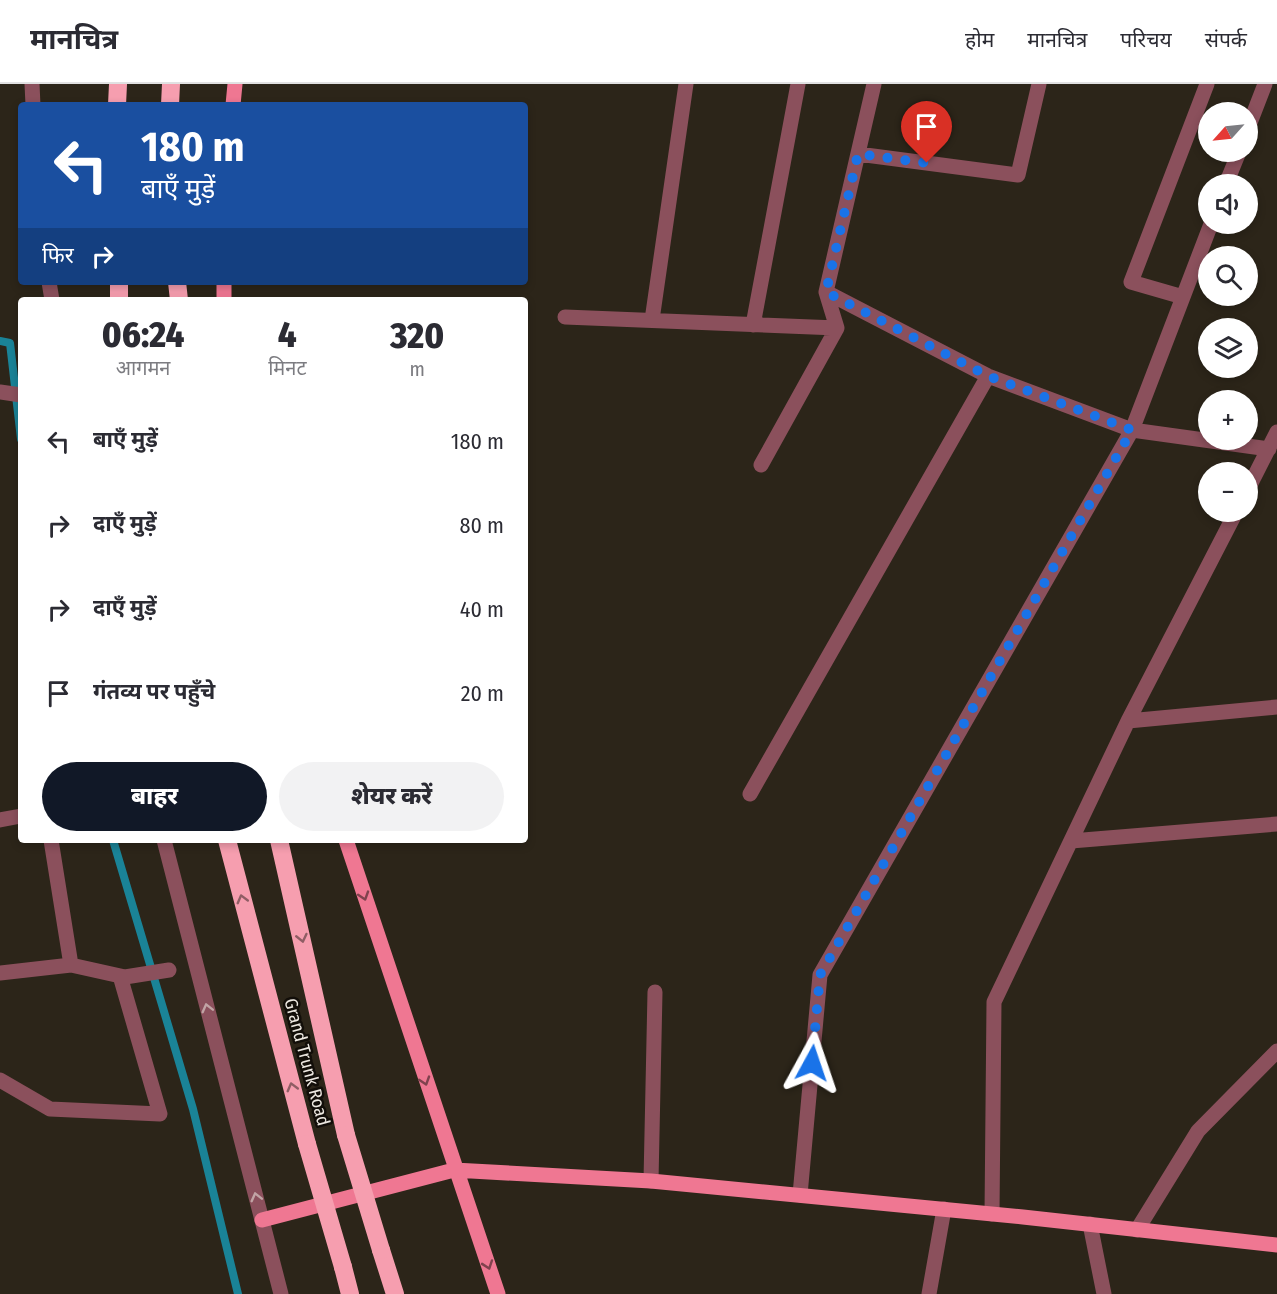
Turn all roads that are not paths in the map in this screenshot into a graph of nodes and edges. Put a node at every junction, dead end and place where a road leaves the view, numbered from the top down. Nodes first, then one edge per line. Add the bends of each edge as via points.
1 (32, 84) edge
2 (118, 84) edge
3 (171, 84) edge
4 (235, 84) edge
5 (686, 84) edge
6 (798, 84) edge
7 (873, 84) edge
8 (1039, 84) edge
9 (1207, 84) edge
10 (1265, 84) edge
11 (33, 102) edge
12 (117, 102) edge
13 (170, 102) edge
14 (233, 102) edge
15 (1258, 102) edge
16 (858, 154) junction
17 (1207, 234) edge
18 (826, 292) junction
19 (1183, 297) junction
20 (565, 317) dead end
21 (652, 320) junction
22 (753, 325) junction
23 (837, 328) junction
24 (988, 376) junction
25 (2, 393) edge
26 (18, 395) edge
27 (1132, 430) junction
28 (1277, 432) edge
29 (1269, 449) junction
30 (761, 465) dead end
31 (1258, 470) edge
32 (1231, 522) edge
33 (1277, 707) edge
34 (1128, 721) junction
35 (750, 794) dead end
36 (18, 817) edge
37 (0, 820) edge
38 (1277, 824) edge
39 (1071, 841) junction
40 (51, 843) edge
41 (165, 843) edge
42 (228, 843) edge
43 (280, 843) edge
44 (347, 843) edge
45 (71, 964) junction
46 (169, 970) dead end
47 (0, 973) edge
48 (123, 977) junction
49 (655, 992) dead end
50 (1277, 1051) edge
51 (0, 1080) edge
52 (454, 1170) junction
53 (651, 1181) junction
54 (800, 1195) junction
55 (944, 1209) junction
56 (992, 1214) junction
57 (262, 1220) junction
58 (1090, 1224) junction
59 (1137, 1230) junction
60 (1277, 1245) edge
61 (281, 1294) edge
62 (350, 1294) edge
63 (395, 1294) edge
64 (498, 1294) edge
65 (929, 1294) edge
66 (1104, 1294) edge

1 - 11 street
2 - 12 highway
3 - 13 highway
4 - 14 main road
5 - 21 street
6 - 22 street
7 - 16 street
8 - 16 street via 1018,175
9 - 19 street via 1131,282
10 - 15 street
16 - 18 street
17 - 19 street
18 - 23 street
18 - 24 street
19 - 27 street
20 - 21 street
21 - 22 street
22 - 23 street
23 - 30 street
24 - 27 street
24 - 35 street
25 - 26 street
27 - 29 street
27 - 54 street via 820,975
28 - 29 street
29 - 31 street
32 - 34 street
33 - 34 street
34 - 39 street
36 - 37 street
38 - 39 street
39 - 56 street via 994,1002
40 - 45 street
57 -> 41 street
62 -> 42 highway, Grand Trunk Road, bridge
43 -> 63 highway, Grand Trunk Road, bridge via 346,1135
44 -> 52 main road
45 - 47 street
45 - 48 street
46 - 48 street
48 - 51 street via 160,1114 50,1109
49 - 53 street
50 - 59 street via 1198,1131
52 - 53 main road
52 - 57 main road
52 -> 64 main road
53 - 54 main road
54 - 55 main road
55 - 56 main road
55 - 65 street
56 - 58 main road
57 - 61 street
58 - 59 main road
58 - 66 street
59 - 60 main road

